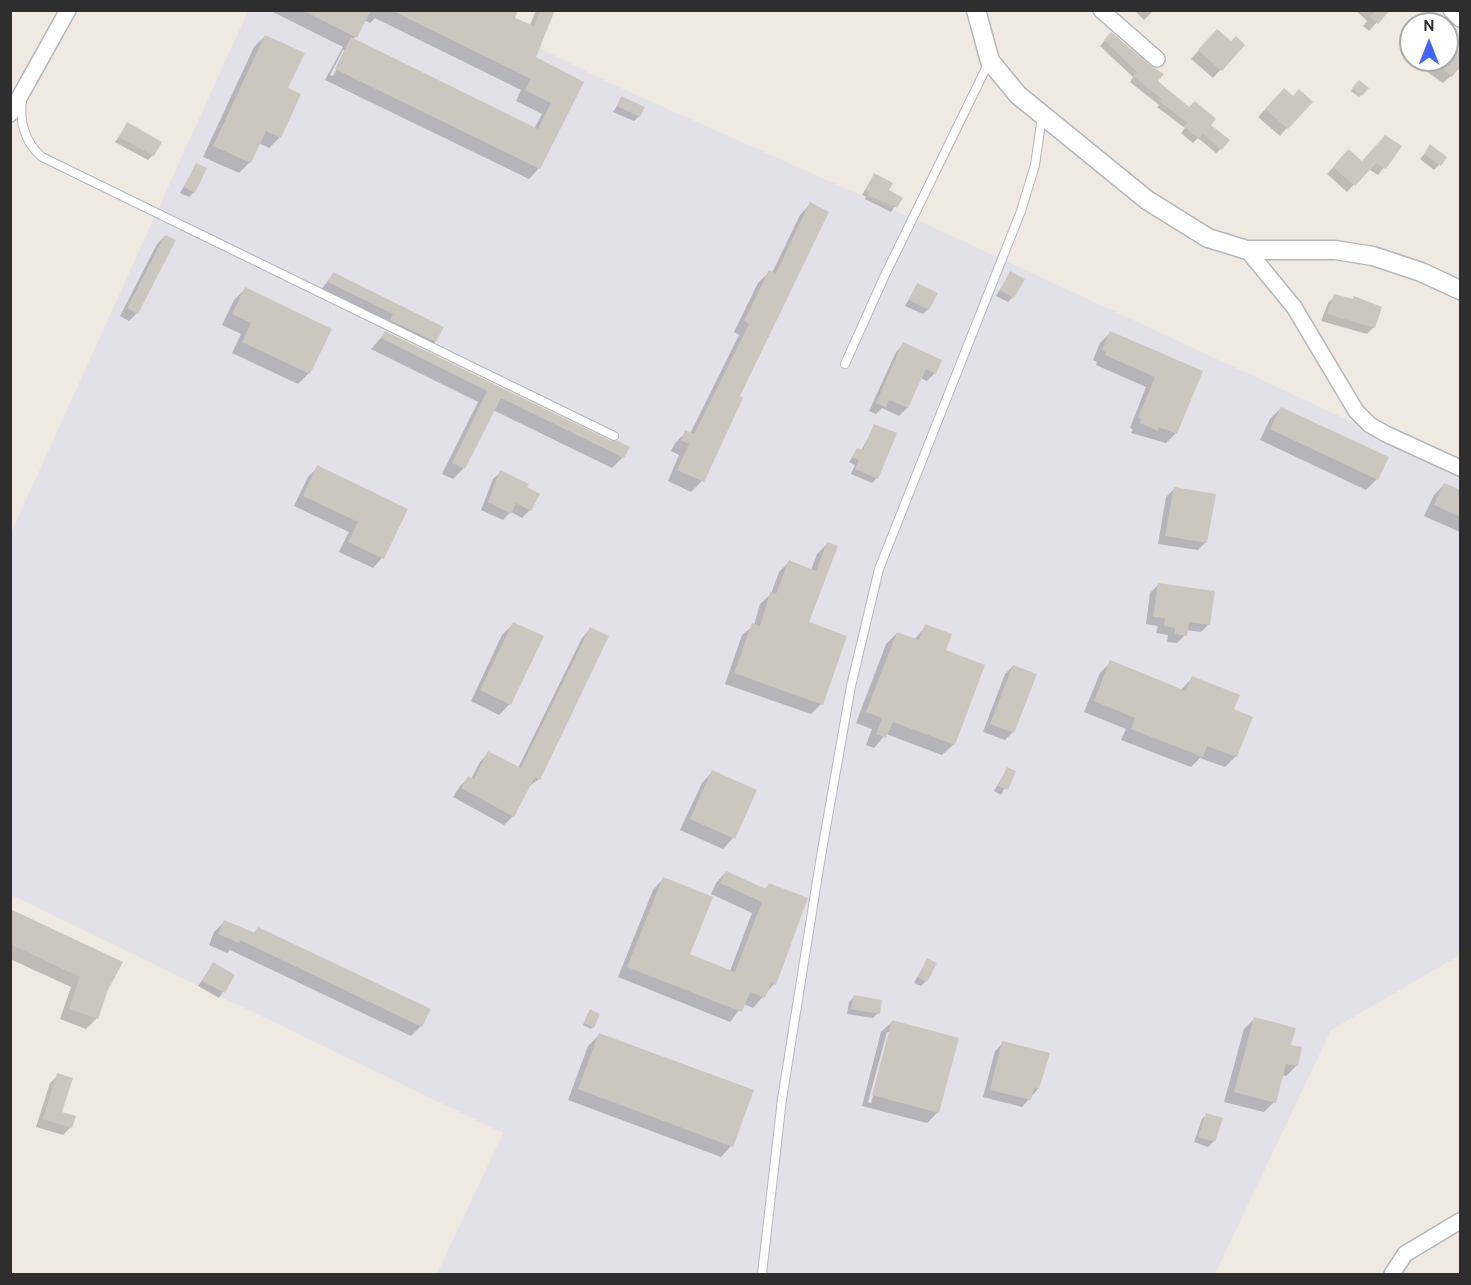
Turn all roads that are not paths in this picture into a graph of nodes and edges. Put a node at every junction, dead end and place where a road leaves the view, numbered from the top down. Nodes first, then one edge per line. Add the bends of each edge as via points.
1 (68, 10) edge
2 (976, 10) edge
3 (1101, 10) edge
4 (1451, 10) edge
5 (1461, 19) edge
6 (1157, 59) dead end
7 (990, 61) junction
8 (25, 88) junction
9 (10, 114) edge
10 (1042, 115) junction
11 (1247, 250) junction
12 (1461, 290) edge
13 (844, 364) dead end
14 (614, 436) dead end
15 (1461, 468) edge
16 (1461, 1221) edge
17 (762, 1275) edge
18 (1392, 1275) edge

1 - 8 street
2 - 7 street
3 - 6 street
4 - 5 street
7 - 10 street via 1018,95
7 - 13 lane
8 - 9 street
8 - 14 lane via 21,115 24,131 42,157
10 - 11 street via 1147,200 1208,238
10 - 17 lane via 1035,165 1021,211 879,569 851,686 821,856 782,1099
11 - 12 street via 1335,250 1373,256
11 - 15 street via 1294,307 1356,411 1386,434
16 - 18 street via 1405,1254

